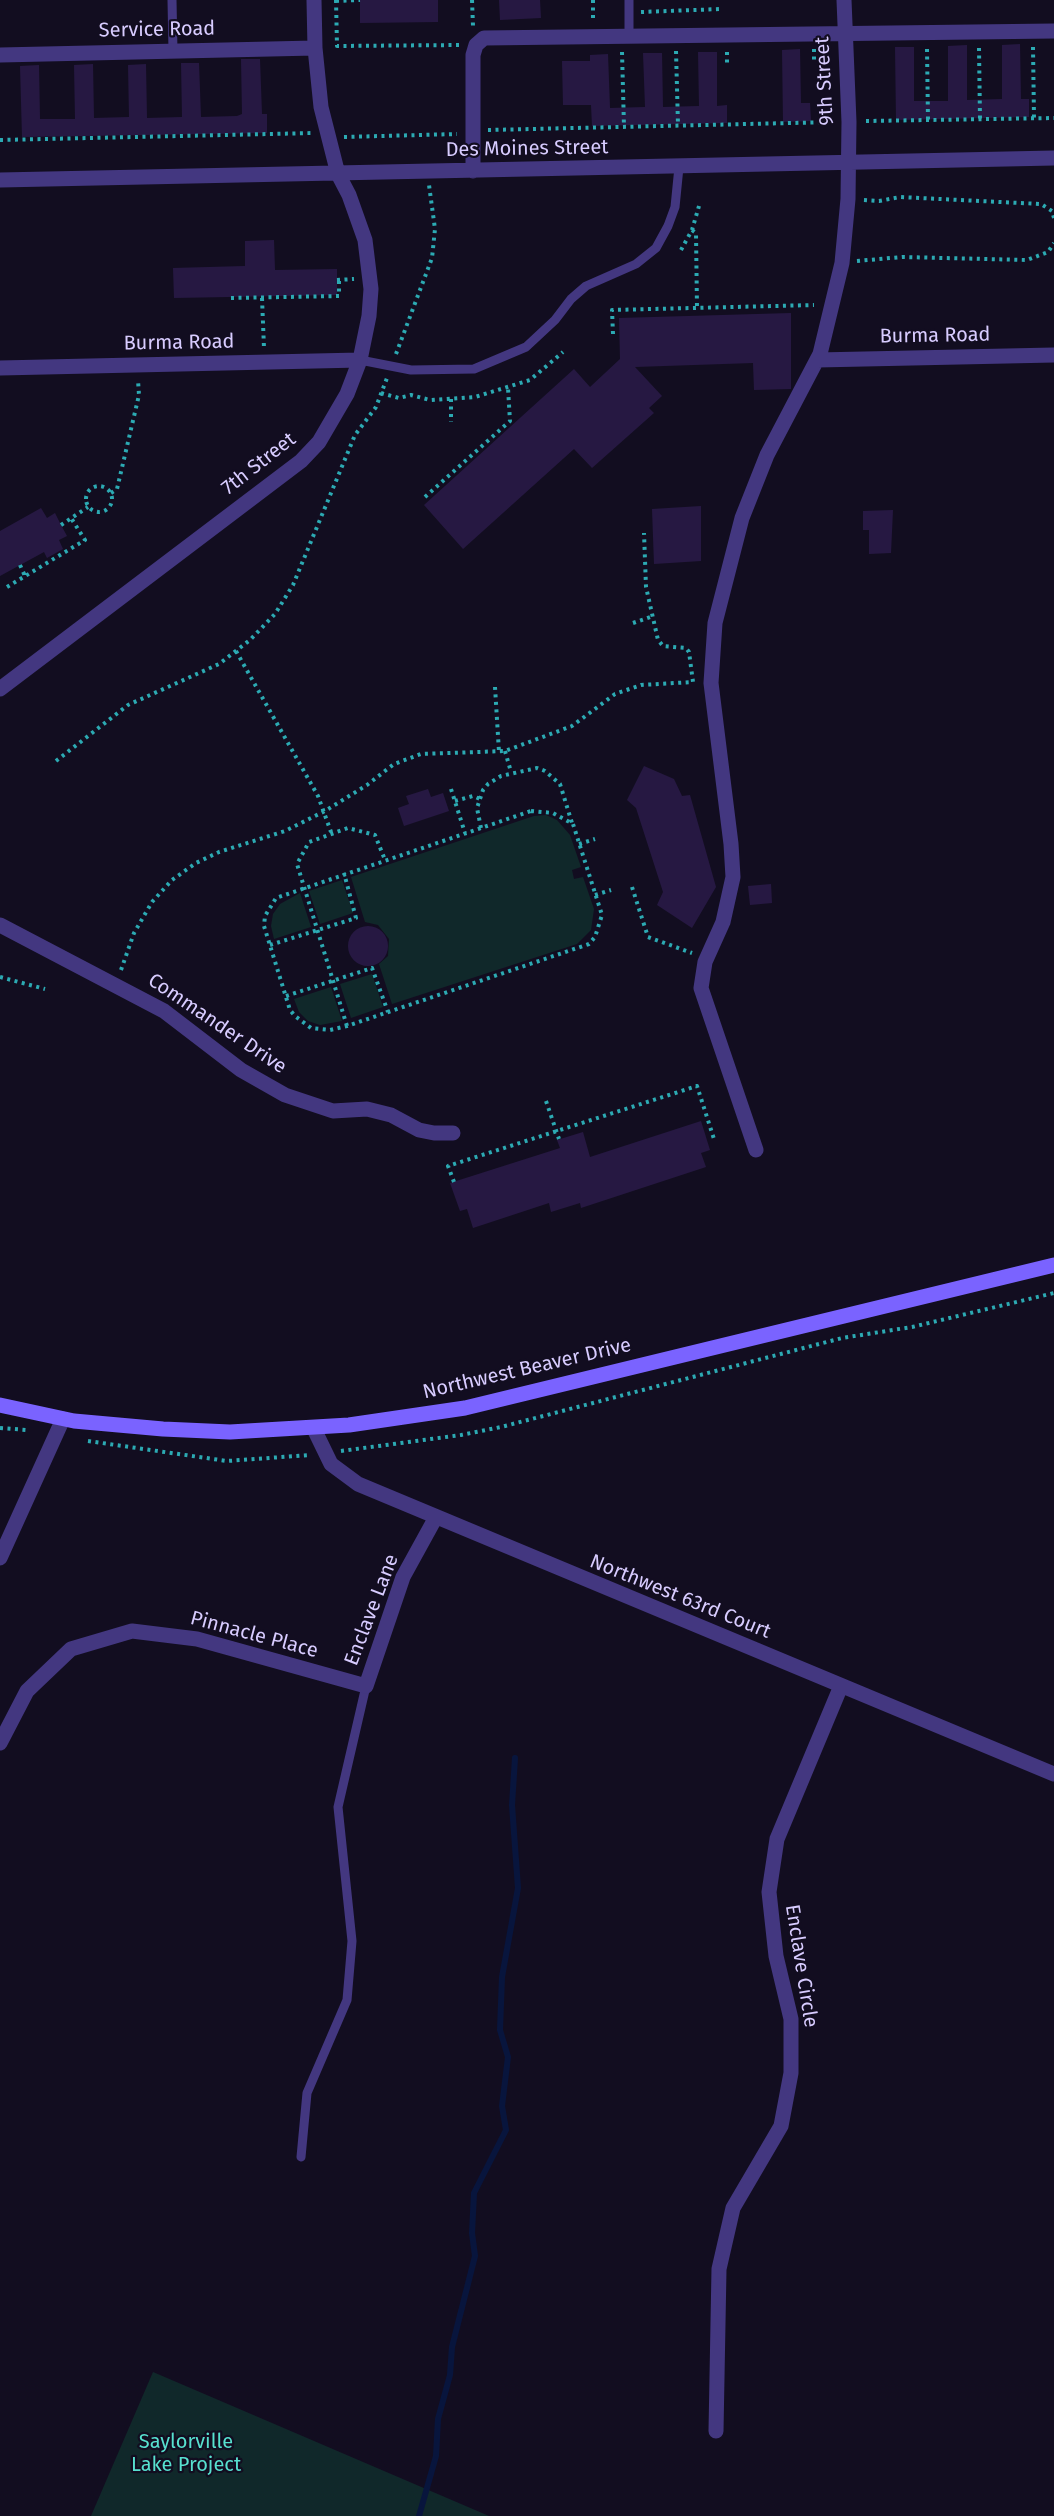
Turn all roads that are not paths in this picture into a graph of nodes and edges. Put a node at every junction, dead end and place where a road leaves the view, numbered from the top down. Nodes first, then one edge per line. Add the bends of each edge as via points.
1 (172, 0) edge
2 (314, 0) edge
3 (630, 0) edge
4 (844, 0) edge
5 (1054, 31) edge
6 (843, 35) junction
7 (626, 37) junction
8 (315, 48) junction
9 (173, 51) junction
10 (0, 55) edge
11 (1054, 158) edge
12 (848, 160) junction
13 (679, 167) junction
14 (473, 171) junction
15 (338, 174) junction
16 (0, 180) edge
17 (1054, 355) edge
18 (360, 360) junction
19 (817, 360) junction
20 (0, 368) edge
21 (0, 689) edge
22 (0, 925) edge
23 (453, 1133) dead end
24 (756, 1150) dead end
25 (1054, 1265) edge
26 (0, 1405) edge
27 (63, 1419) junction
28 (314, 1429) junction
29 (436, 1518) junction
30 (0, 1558) edge
31 (366, 1686) junction
32 (841, 1686) junction
33 (0, 1743) edge
34 (1054, 1773) edge
35 (301, 2157) dead end
36 (716, 2431) dead end

1 - 9 lane
2 - 8 street, 7th Street
3 - 7 lane
4 - 6 street, 9th Street
5 - 6 street
6 - 7 street
6 - 12 street, 9th Street
7 - 14 street via 484,38 476,45
8 - 9 street, Service Road
8 - 15 street, 7th Street via 321,106
9 - 10 street, Service Road
11 - 12 street, Des Moines Street
12 - 13 street, Des Moines Street
12 - 19 street, 9th Street via 842,263
13 - 14 street, Des Moines Street
13 - 18 lane via 675,207 656,248 636,264 586,286 526,347 474,369 411,370
14 - 15 street, Des Moines Street
15 - 16 street, Des Moines Street
15 - 18 street, 7th Street via 365,240 369,316
17 - 19 street, Burma Road
18 - 20 street, Burma Road
18 - 21 street, 7th Street via 342,404 319,442 301,461
19 - 24 street, 9th Street via 767,455 742,518 715,623 711,683 733,877 701,988
22 - 23 street, Commander Drive via 164,1011 241,1070 285,1095 333,1111 367,1109 392,1115 419,1130
25 - 28 main road, Northwest Beaver Drive via 465,1408
26 - 27 main road, Northwest Beaver Drive
27 - 28 main road, Northwest Beaver Drive via 230,1432
27 - 30 street
28 - 29 street, Northwest 63rd Court via 331,1464 358,1484
29 - 31 street, Enclave Lane via 403,1577
29 - 32 street, Northwest 63rd Court
31 - 33 street, Pinnacle Place via 197,1639 132,1631 71,1649 27,1691
31 - 35 lane via 338,1807 352,1941 347,2000 307,2093
32 - 34 street, Northwest 63rd Court
32 - 36 street, Enclave Circle via 777,1839 769,1892 776,1956 791,2019 791,2073 781,2126 733,2208 719,2269

